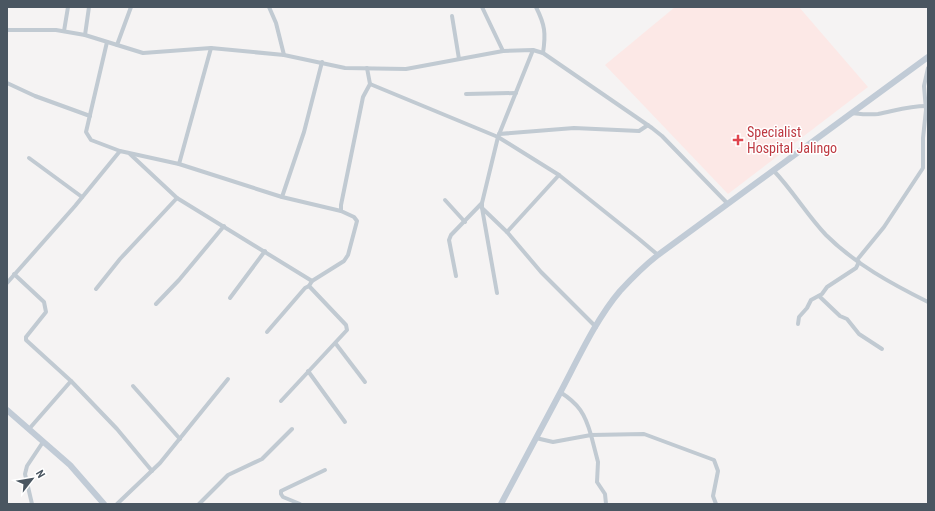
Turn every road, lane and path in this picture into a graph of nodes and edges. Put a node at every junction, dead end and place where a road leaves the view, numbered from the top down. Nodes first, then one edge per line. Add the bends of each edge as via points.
1 (68, 7) edge
2 (89, 7) edge
3 (131, 7) edge
4 (269, 7) edge
5 (482, 7) edge
6 (536, 7) edge
7 (452, 16) dead end
8 (7, 30) edge
9 (64, 31) junction
10 (84, 35) junction
11 (108, 42) junction
12 (117, 45) junction
13 (211, 48) junction
14 (533, 50) junction
15 (503, 51) junction
16 (543, 53) junction
17 (284, 55) junction
18 (928, 56) edge
19 (459, 59) junction
20 (322, 62) junction
21 (367, 68) junction
22 (928, 68) edge
23 (7, 83) edge
24 (370, 84) junction
25 (516, 93) junction
26 (466, 94) dead end
27 (926, 104) edge
28 (852, 113) junction
29 (90, 116) junction
30 (648, 125) junction
31 (499, 136) junction
32 (120, 151) junction
33 (130, 154) junction
34 (29, 158) dead end
35 (179, 164) junction
36 (774, 170) junction
37 (560, 175) junction
38 (82, 197) junction
39 (282, 197) junction
40 (177, 198) junction
41 (445, 200) dead end
42 (728, 204) junction
43 (482, 206) junction
44 (341, 211) junction
45 (465, 222) junction
46 (224, 226) junction
47 (507, 232) junction
48 (265, 252) junction
49 (658, 255) junction
50 (858, 261) junction
51 (14, 274) junction
52 (456, 276) dead end
53 (312, 281) junction
54 (7, 282) edge
55 (310, 286) junction
56 (96, 289) dead end
57 (497, 293) dead end
58 (819, 296) junction
59 (230, 298) dead end
60 (928, 302) edge
61 (156, 304) dead end
62 (798, 324) dead end
63 (596, 327) junction
64 (267, 332) dead end
65 (336, 344) junction
66 (882, 349) dead end
67 (308, 371) junction
68 (228, 379) dead end
69 (71, 381) junction
70 (365, 382) dead end
71 (133, 386) dead end
72 (560, 392) junction
73 (282, 401) dead end
74 (7, 410) edge
75 (345, 422) dead end
76 (29, 429) junction
77 (292, 429) dead end
78 (591, 436) junction
79 (536, 438) junction
80 (180, 439) junction
81 (43, 442) junction
82 (152, 470) junction
83 (325, 470) dead end
84 (32, 504) edge
85 (104, 504) edge
86 (117, 504) edge
87 (199, 504) edge
88 (300, 504) edge
89 (501, 504) edge
90 (606, 504) edge
91 (716, 504) edge

1 - 9 street
2 - 10 street
3 - 12 street
4 - 17 street
5 - 15 street
6 - 16 street via 543,22
7 - 19 street
8 - 9 street
9 - 10 street
10 - 11 street
11 - 12 street
11 - 29 street
12 - 13 street via 143,53
13 - 17 street
13 - 35 street
14 - 15 street
14 - 16 street
14 - 25 street
15 - 19 street
16 - 30 street
17 - 20 street
18 - 28 main road
19 - 21 street via 406,69
20 - 21 street via 345,68
20 - 39 street via 304,132
21 - 24 street
22 - 27 street via 924,86
23 - 29 street
24 - 31 street
24 - 44 street via 363,97
25 - 26 street
25 - 31 street
27 - 28 street via 877,114
27 - 50 street via 923,168
28 - 36 main road
29 - 32 street via 86,132 89,138 93,142
30 - 31 street via 639,131 574,128
30 - 42 street via 662,136
31 - 37 street
31 - 43 street
32 - 33 street
32 - 38 street
33 - 35 street
33 - 40 street
34 - 38 street
35 - 39 street
36 - 42 main road
36 - 50 street via 826,235
37 - 47 street
37 - 49 street
38 - 51 street
39 - 44 street
40 - 46 street
40 - 56 street via 120,259
41 - 45 street
42 - 49 main road
43 - 45 street
43 - 47 street
43 - 57 street
44 - 53 street via 357,221 348,255 344,261
45 - 52 street via 449,240
46 - 48 street
46 - 61 street
47 - 63 street via 541,272
48 - 53 street
48 - 59 street
49 - 63 main road via 620,292
50 - 58 street via 856,268 827,287
50 - 60 street
51 - 54 street
51 - 69 street via 44,302 46,308 46,312 26,340
53 - 55 street
55 - 64 street via 305,288
55 - 65 street via 346,325 347,330
58 - 62 street via 811,300 799,317
58 - 66 street via 840,316 847,319 859,334
63 - 72 main road
65 - 67 street
65 - 70 street
67 - 73 street
67 - 75 street
68 - 80 street
69 - 76 street
69 - 82 street
71 - 80 street
72 - 78 street via 572,399 582,412
72 - 79 main road
74 - 76 main road
76 - 81 main road
77 - 87 street via 262,458 228,475
78 - 79 street via 553,442
78 - 90 street via 598,462 596,482 605,494
78 - 91 street via 644,434 714,460 718,471 713,496
79 - 89 main road
80 - 82 street
81 - 84 street via 27,466 25,474
81 - 85 main road via 70,465
82 - 86 street
83 - 88 street via 281,491 283,497

